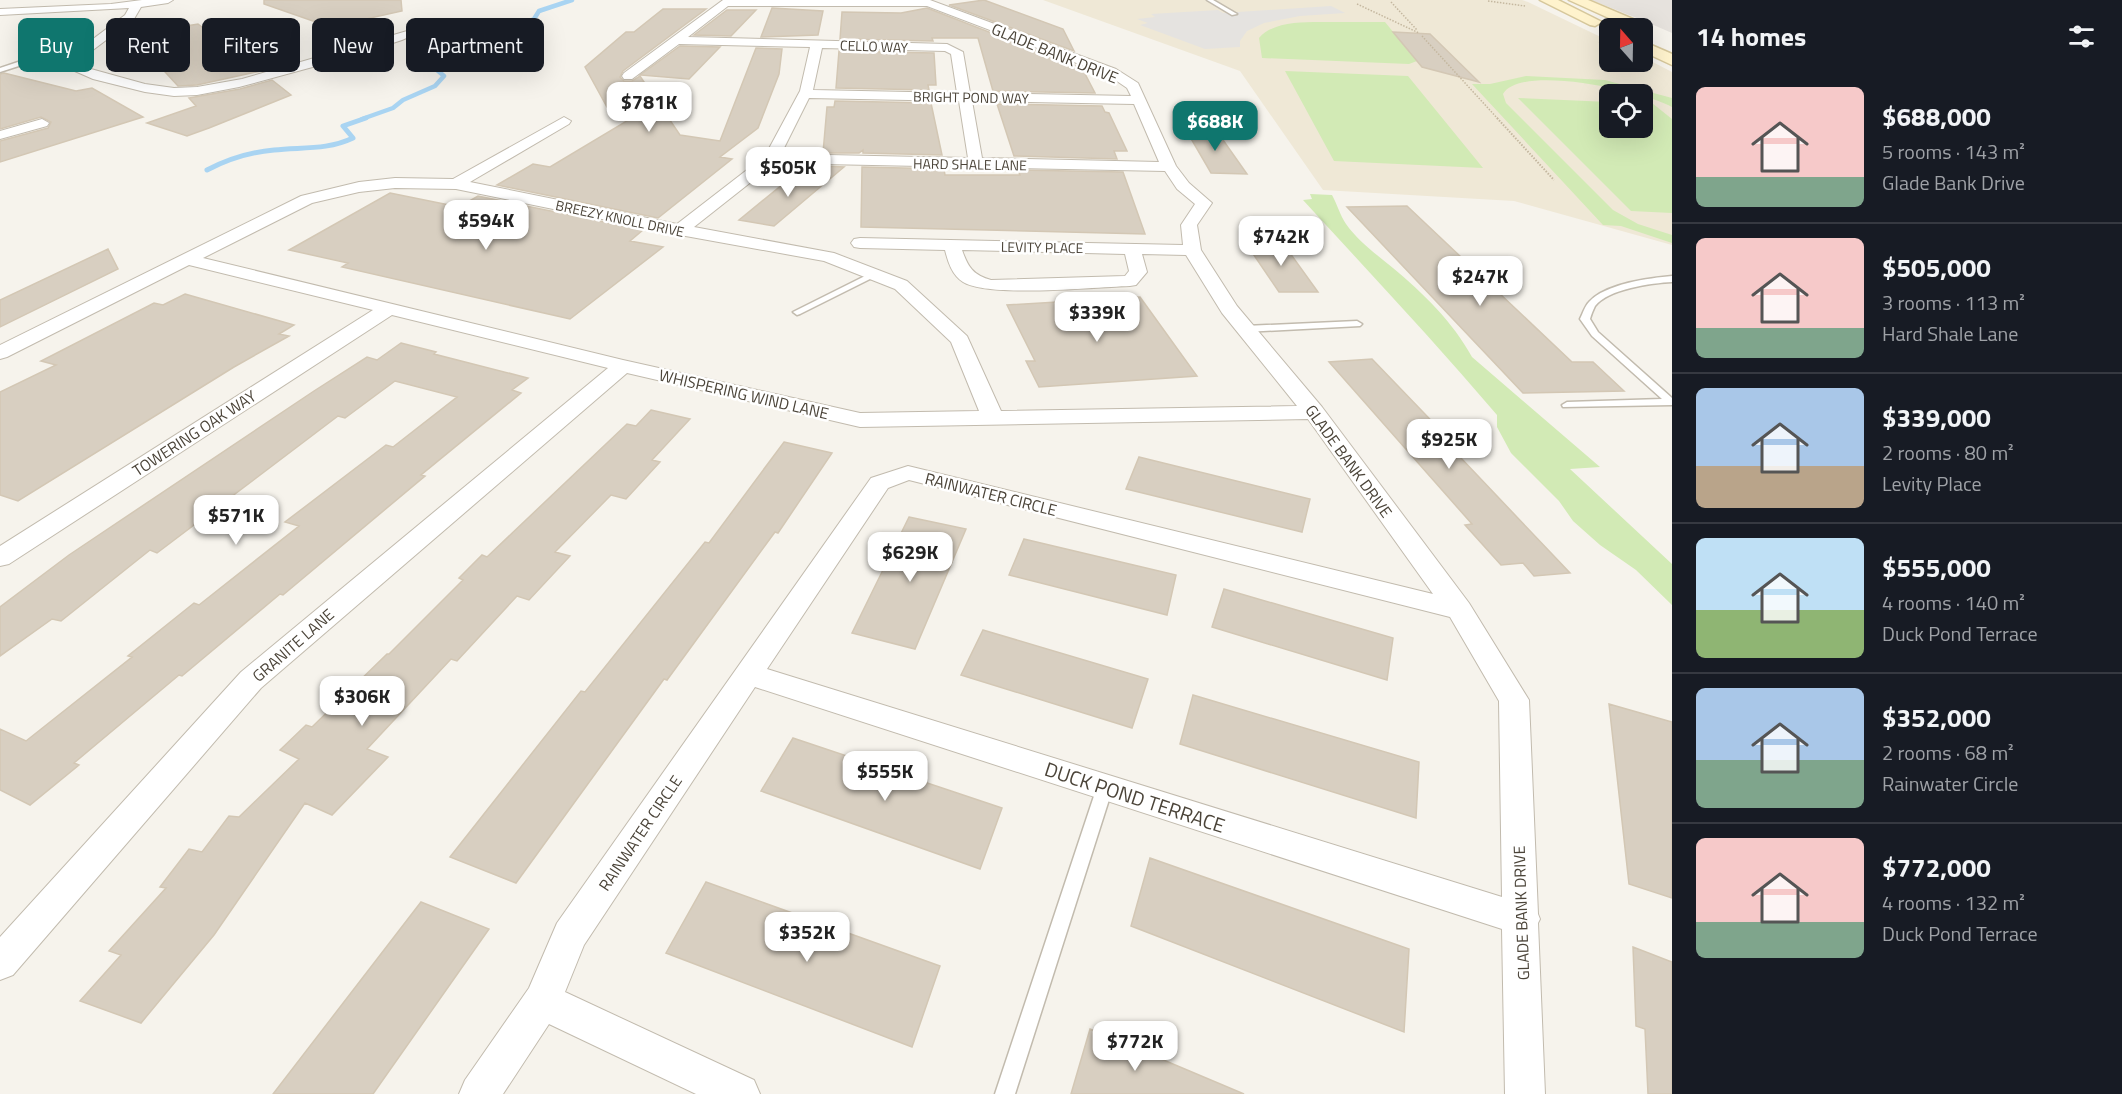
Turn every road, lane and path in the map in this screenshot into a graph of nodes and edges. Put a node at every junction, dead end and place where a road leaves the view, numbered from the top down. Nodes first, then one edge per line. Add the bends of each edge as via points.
1 (168, 0) edge
2 (1209, 0) edge
3 (1547, 0) edge
4 (1576, 0) edge
5 (728, 1) edge
6 (925, 2) edge
7 (1391, 2) dead end
8 (1357, 4) dead end
9 (136, 5) junction
10 (0, 12) edge
11 (1234, 14) dead end
12 (1617, 18) edge
13 (1599, 24) edge
14 (1653, 34) edge
15 (406, 35) edge
16 (1422, 36) dead end
17 (676, 40) junction
18 (1672, 43) edge
19 (94, 44) edge
20 (817, 44) junction
21 (1653, 50) edge
22 (1672, 60) edge
23 (18, 64) edge
24 (0, 70) edge
25 (83, 72) edge
26 (628, 76) dead end
27 (805, 94) junction
28 (964, 97) junction
29 (1137, 100) junction
30 (564, 121) dead end
31 (42, 123) dead end
32 (0, 135) edge
33 (771, 158) junction
34 (976, 164) junction
35 (1169, 167) junction
36 (1554, 180) dead end
37 (456, 184) junction
38 (680, 230) junction
39 (860, 243) dead end
40 (952, 245) junction
41 (1132, 249) junction
42 (1192, 250) junction
43 (186, 260) junction
44 (874, 275) junction
45 (1672, 279) edge
46 (388, 309) junction
47 (797, 312) dead end
48 (1358, 324) dead end
49 (1245, 329) junction
50 (0, 353) edge
51 (622, 366) junction
52 (1672, 402) edge
53 (1567, 405) dead end
54 (1314, 412) junction
55 (992, 416) junction
56 (0, 558) edge
57 (1459, 610) junction
58 (749, 674) junction
59 (1105, 787) junction
60 (1522, 919) junction
61 (0, 963) edge
62 (542, 1000) junction
63 (479, 1094) edge
64 (740, 1094) edge
65 (1005, 1094) edge
66 (1525, 1094) edge

1 - 9 street
2 - 11 lane
3 - 13 street
4 - 12 street
5 - 6 street
5 - 17 street
6 - 29 street, GLADE BANK DRIVE via 1112,72 1133,86
7 - 8 path via 1419,33
9 - 10 street
9 - 19 street via 130,17
14 - 18 street
15 - 25 street via 195,92 173,92
16 - 36 path
17 - 20 street, CELLO WAY
17 - 26 street
20 - 27 street
20 - 28 street, CELLO WAY via 946,48 957,52
21 - 22 street
23 - 24 lane
27 - 28 street, BRIGHT POND WAY
27 - 33 street
28 - 29 street, BRIGHT POND WAY
28 - 34 street, CELLO WAY
29 - 35 street, GLADE BANK DRIVE
30 - 37 street
31 - 32 street
33 - 34 street, HARD SHALE LANE
33 - 38 street
34 - 35 street, HARD SHALE LANE
35 - 42 street, GLADE BANK DRIVE via 1183,186 1204,203 1189,225
37 - 38 street, BREEZY KNOLL DRIVE
37 - 43 street, BREEZY KNOLL DRIVE via 395,183 307,200
38 - 44 street, BREEZY KNOLL DRIVE via 828,257
39 - 40 street, LEVITY PLACE
40 - 41 street, LEVITY PLACE
40 - 41 street via 959,268 971,281 991,285 1130,281 1138,272
41 - 42 street, LEVITY PLACE
42 - 49 street, GLADE BANK DRIVE
43 - 46 street, WHISPERING WIND LANE
43 - 50 street
44 - 47 lane
44 - 55 street, BREEZY KNOLL DRIVE via 901,285 960,340
45 - 52 lane via 1619,290 1594,302 1586,319 1596,334
46 - 51 street, WHISPERING WIND LANE
46 - 56 street, TOWERING OAK WAY
48 - 49 lane
49 - 54 street, GLADE BANK DRIVE
51 - 55 street, WHISPERING WIND LANE via 860,420
51 - 61 street, GRANITE LANE via 251,680
52 - 53 lane
54 - 55 street, WHISPERING WIND LANE
54 - 57 street, GLADE BANK DRIVE
57 - 58 street, RAINWATER CIRCLE via 908,473 879,483
57 - 60 street, GLADE BANK DRIVE via 1514,700
58 - 59 street, DUCK POND TERRACE
58 - 62 street, RAINWATER CIRCLE via 570,935
59 - 60 street, DUCK POND TERRACE
59 - 65 lane
60 - 66 street, GLADE BANK DRIVE
62 - 63 street, RAINWATER CIRCLE
62 - 64 street

